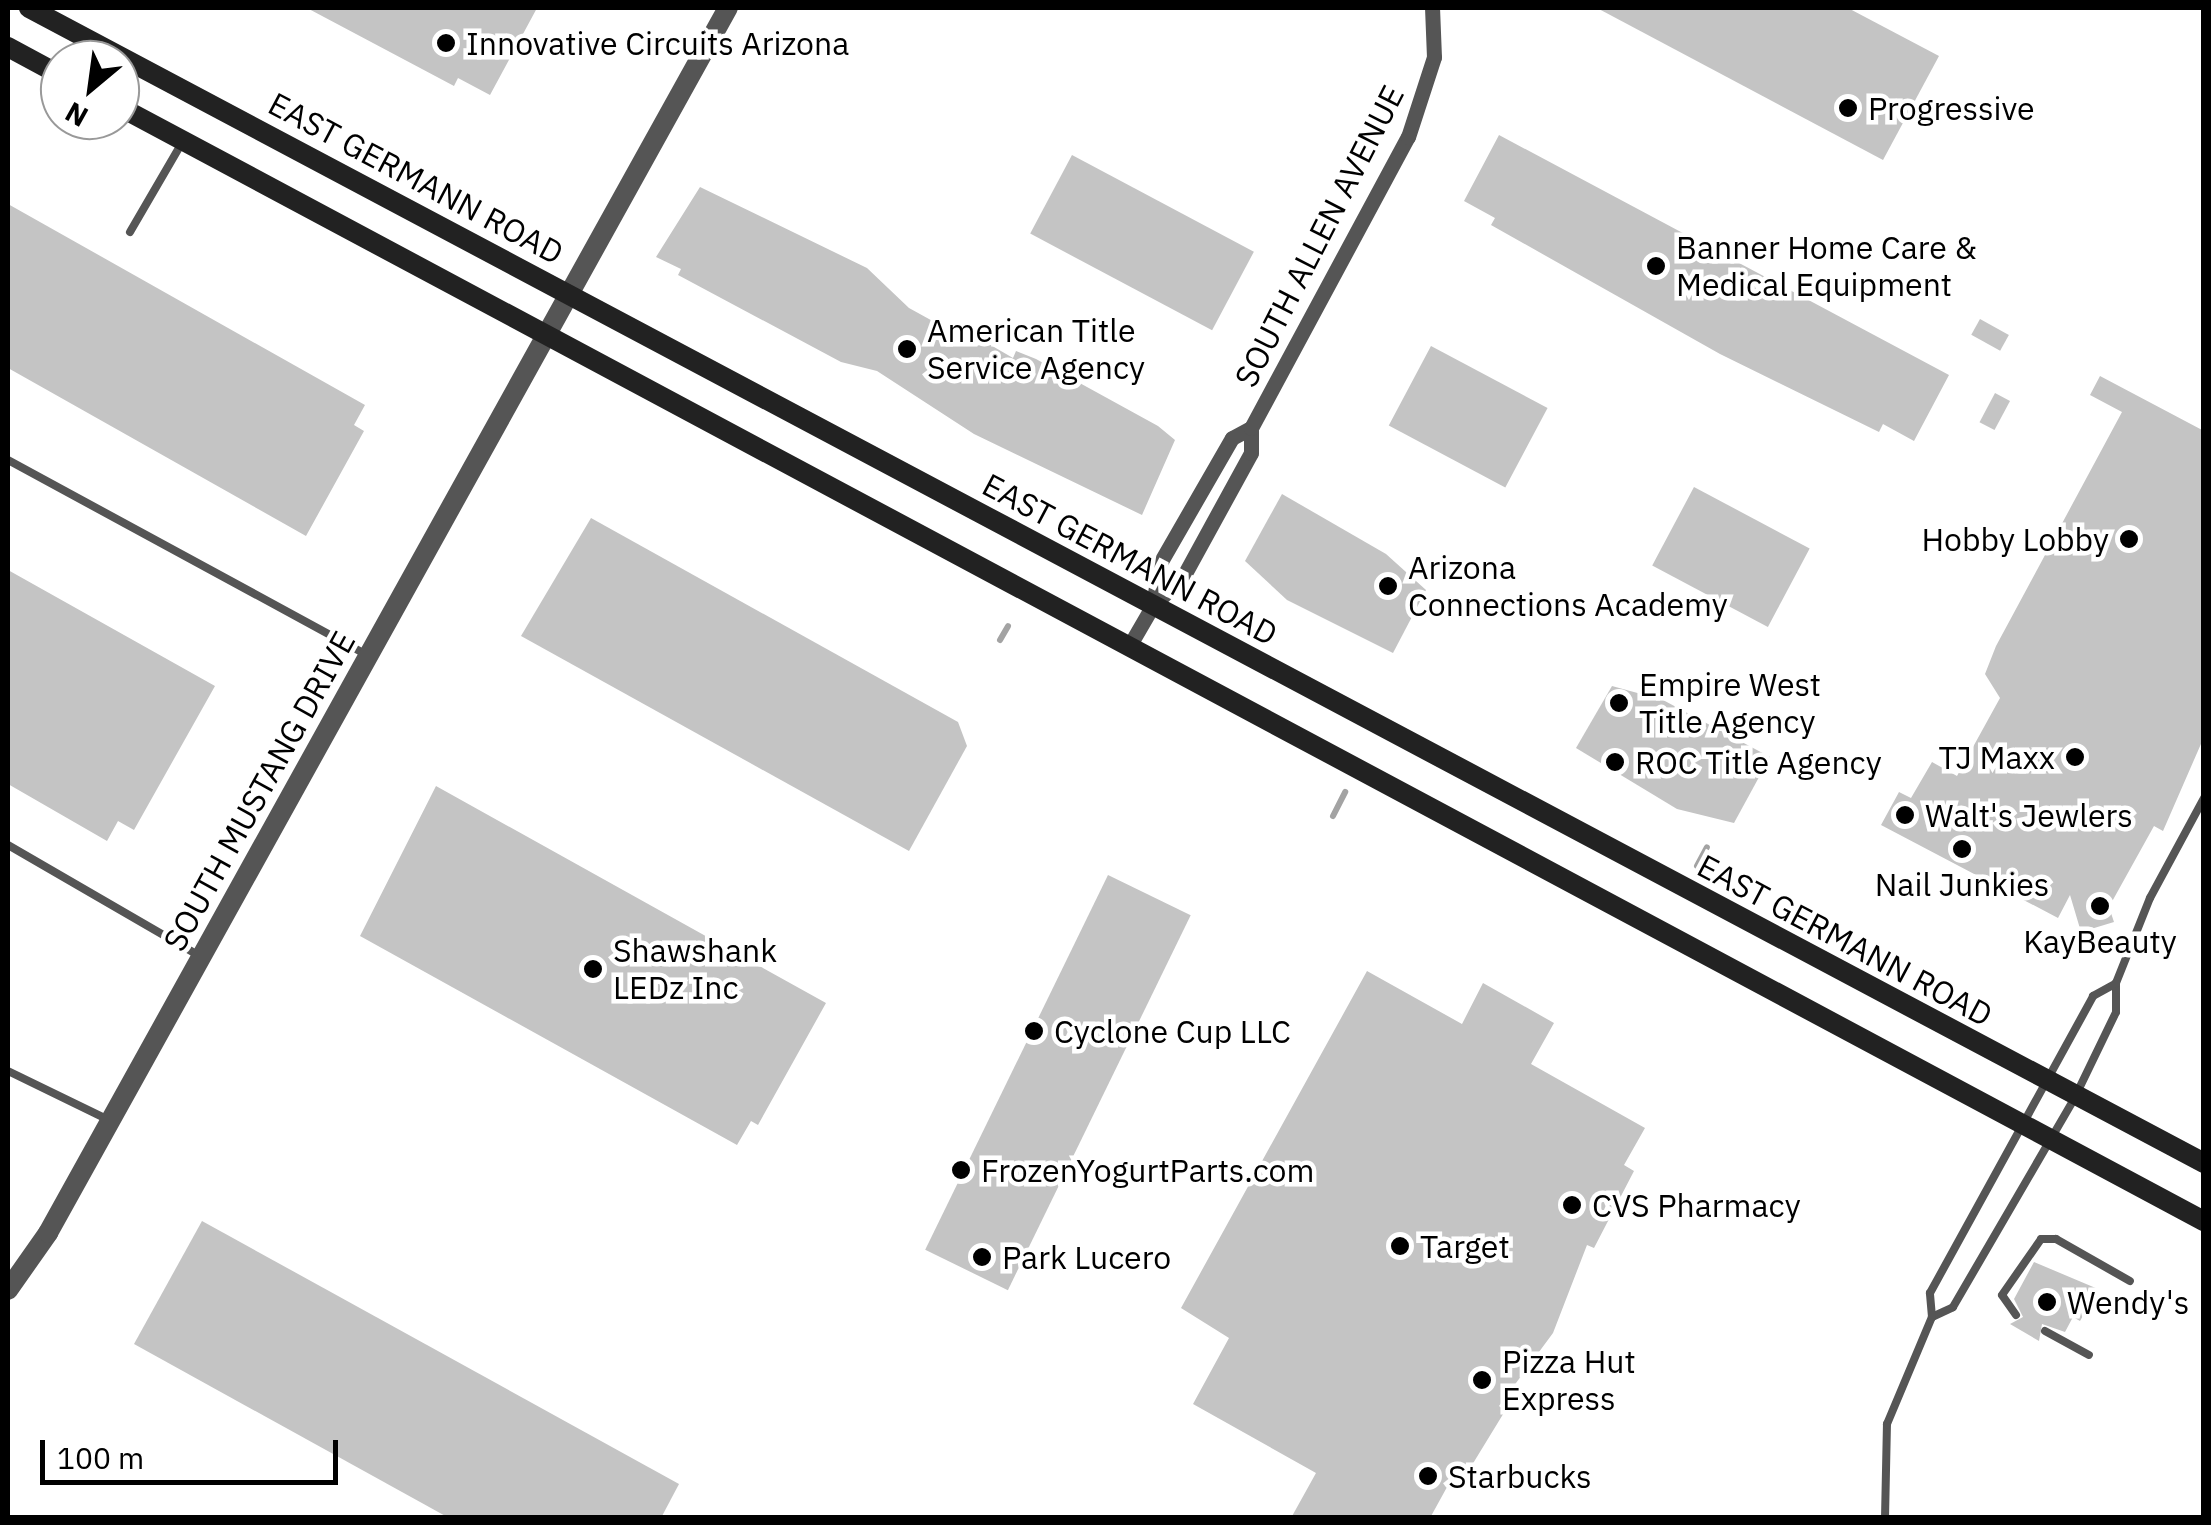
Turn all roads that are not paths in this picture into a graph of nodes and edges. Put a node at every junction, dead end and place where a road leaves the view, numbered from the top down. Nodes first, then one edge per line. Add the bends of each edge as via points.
1 (29, 8) edge
2 (728, 8) edge
3 (1432, 8) edge
4 (8, 47) edge
5 (40, 64) edge
6 (140, 118) edge
7 (183, 141) junction
8 (130, 232) dead end
9 (573, 296) junction
10 (555, 328) junction
11 (1251, 428) junction
12 (8, 460) edge
13 (1152, 605) junction
14 (1131, 643) junction
15 (367, 655) junction
16 (2204, 798) edge
17 (8, 844) edge
18 (202, 957) junction
19 (2116, 982) junction
20 (8, 1071) edge
21 (2047, 1083) junction
22 (2074, 1097) junction
23 (111, 1120) junction
24 (2024, 1125) junction
25 (2052, 1139) junction
26 (2204, 1163) edge
27 (2204, 1220) edge
28 (2130, 1280) dead end
29 (8, 1290) edge
30 (2016, 1314) dead end
31 (1932, 1317) junction
32 (2045, 1331) dead end
33 (2089, 1355) dead end
34 (1886, 1518) edge

1 - 9 main road, EAST GERMANN ROAD
2 - 9 street, SOUTH MUSTANG DRIVE
3 - 11 street, SOUTH ALLEN AVENUE via 1434,57 1418,114
4 - 5 main road
6 - 7 main road
7 - 8 lane
7 - 10 main road
9 - 10 street, SOUTH MUSTANG DRIVE
9 - 13 main road, EAST GERMANN ROAD
10 - 14 main road
10 - 15 street, SOUTH MUSTANG DRIVE
11 - 13 street, SOUTH ALLEN AVENUE via 1251,452 1183,577
11 - 13 street, SOUTH ALLEN AVENUE via 1232,438 1160,563
12 - 15 lane
13 - 14 street, SOUTH ALLEN AVENUE
13 - 21 main road, EAST GERMANN ROAD
14 - 24 main road
15 - 18 street, SOUTH MUSTANG DRIVE
16 - 19 lane via 2150,898
17 - 18 lane
18 - 23 street, SOUTH MUSTANG DRIVE
19 - 21 lane via 2093,996
19 - 22 lane via 2116,1012
20 - 23 lane
21 - 22 main road, EAST GERMANN ROAD
21 - 24 lane
22 - 25 lane
22 - 26 main road, EAST GERMANN ROAD
23 - 29 street, SOUTH MUSTANG DRIVE
24 - 25 main road
24 - 31 lane via 1930,1293
25 - 27 main road
25 - 31 lane via 1954,1307
28 - 30 lane via 2056,1239 2041,1240 2002,1295
31 - 34 lane via 1886,1424
32 - 33 lane

